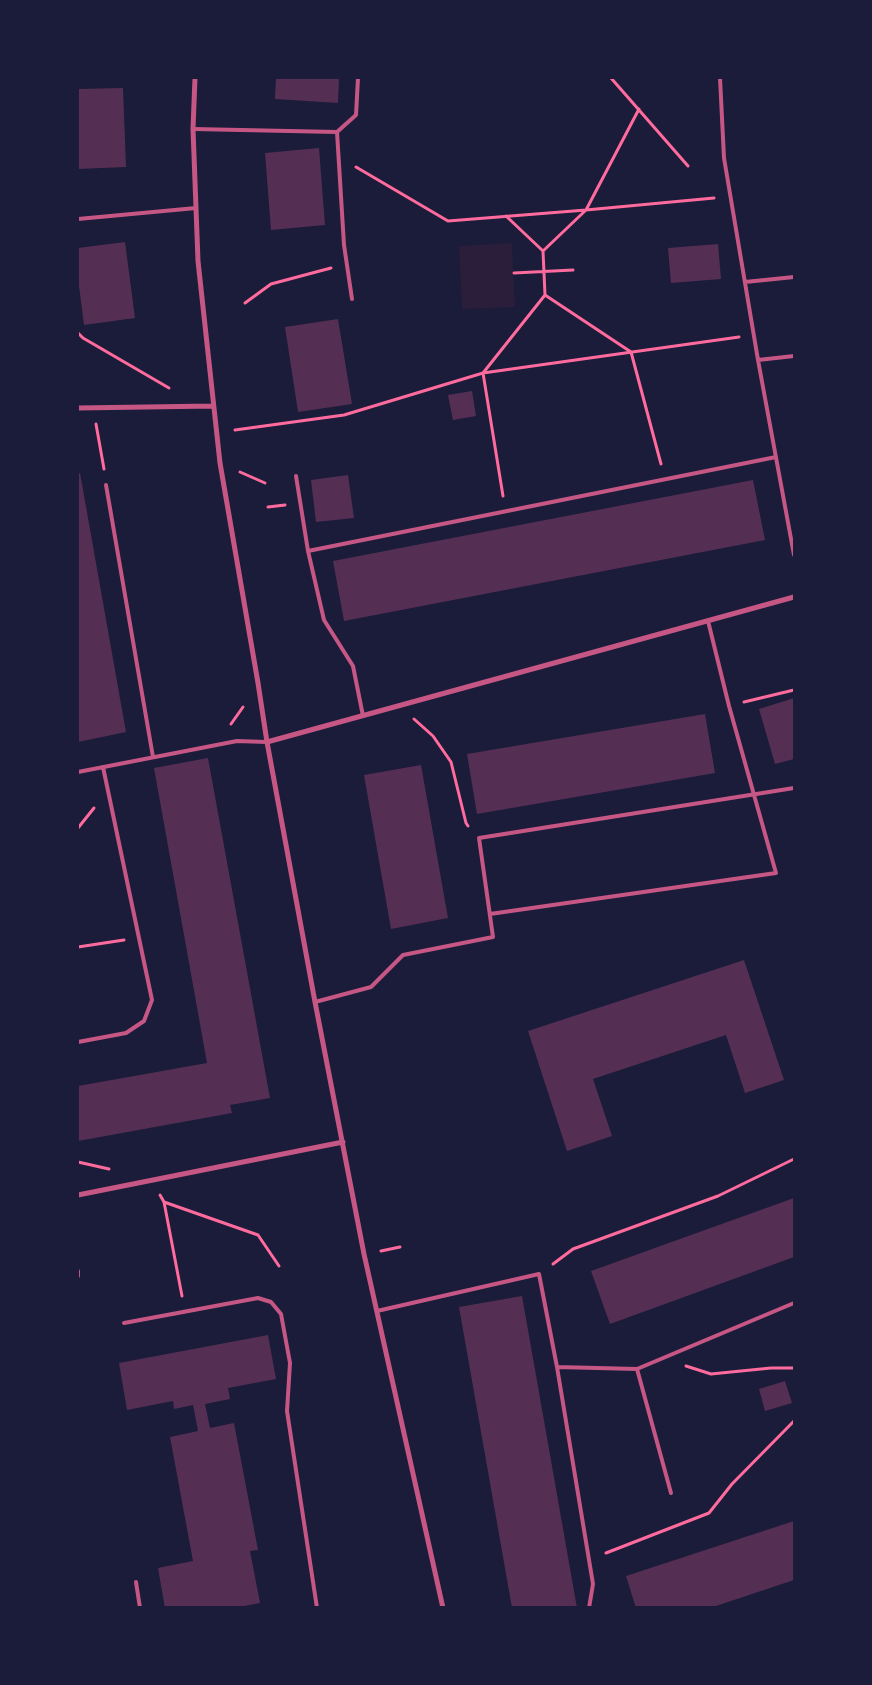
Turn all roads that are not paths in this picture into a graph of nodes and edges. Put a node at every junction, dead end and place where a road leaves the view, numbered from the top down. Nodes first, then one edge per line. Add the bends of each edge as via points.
1 (195, 78) edge
2 (358, 78) edge
3 (720, 78) edge
4 (193, 129) junction
5 (336, 132) junction
6 (196, 208) junction
7 (78, 219) edge
8 (794, 278) edge
9 (745, 282) junction
10 (352, 299) dead end
11 (794, 356) edge
12 (758, 360) junction
13 (213, 406) junction
14 (78, 408) edge
15 (776, 457) junction
16 (296, 476) dead end
17 (106, 485) road end
18 (308, 551) junction
19 (794, 555) edge
20 (794, 597) edge
21 (708, 621) junction
22 (364, 716) junction
23 (267, 742) junction
24 (153, 757) junction
25 (103, 767) junction
26 (78, 772) edge
27 (794, 788) edge
28 (754, 795) junction
29 (490, 914) junction
30 (315, 1002) junction
31 (78, 1042) edge
32 (343, 1142) junction
33 (78, 1195) edge
34 (78, 1271) edge
35 (78, 1276) edge
36 (794, 1303) edge
37 (377, 1312) junction
38 (124, 1323) dead end
39 (557, 1367) junction
40 (637, 1369) junction
41 (671, 1493) dead end
42 (136, 1582) dead end
43 (140, 1608) edge
44 (318, 1608) edge
45 (442, 1608) edge
46 (589, 1608) edge

1 - 4 street
2 - 5 lane via 356,115
3 - 9 lane via 724,158
4 - 5 lane
4 - 6 street
5 - 10 lane via 346,264
6 - 7 lane
6 - 13 street via 198,261
8 - 9 lane
9 - 12 lane
11 - 12 lane
12 - 15 lane
13 - 14 street
13 - 23 street
15 - 18 lane
15 - 19 lane
16 - 18 lane
17 - 24 lane
18 - 22 lane via 324,620 353,666
20 - 21 street
21 - 22 street
21 - 28 lane
22 - 23 street
23 - 24 lane via 237,741
23 - 30 street
24 - 25 lane
25 - 26 lane
25 - 31 lane via 152,1000 144,1021 126,1033
27 - 28 lane
28 - 29 lane via 479,838
28 - 29 lane via 776,873
29 - 30 lane via 493,937 403,954 371,987
30 - 32 street
32 - 33 street
32 - 37 street
34 - 35 lane
36 - 40 lane
37 - 39 lane via 539,1274
37 - 45 street
38 - 44 lane via 258,1298 271,1302 281,1314 290,1363 287,1411
39 - 40 lane
39 - 46 lane via 592,1584
40 - 41 lane
42 - 43 lane

